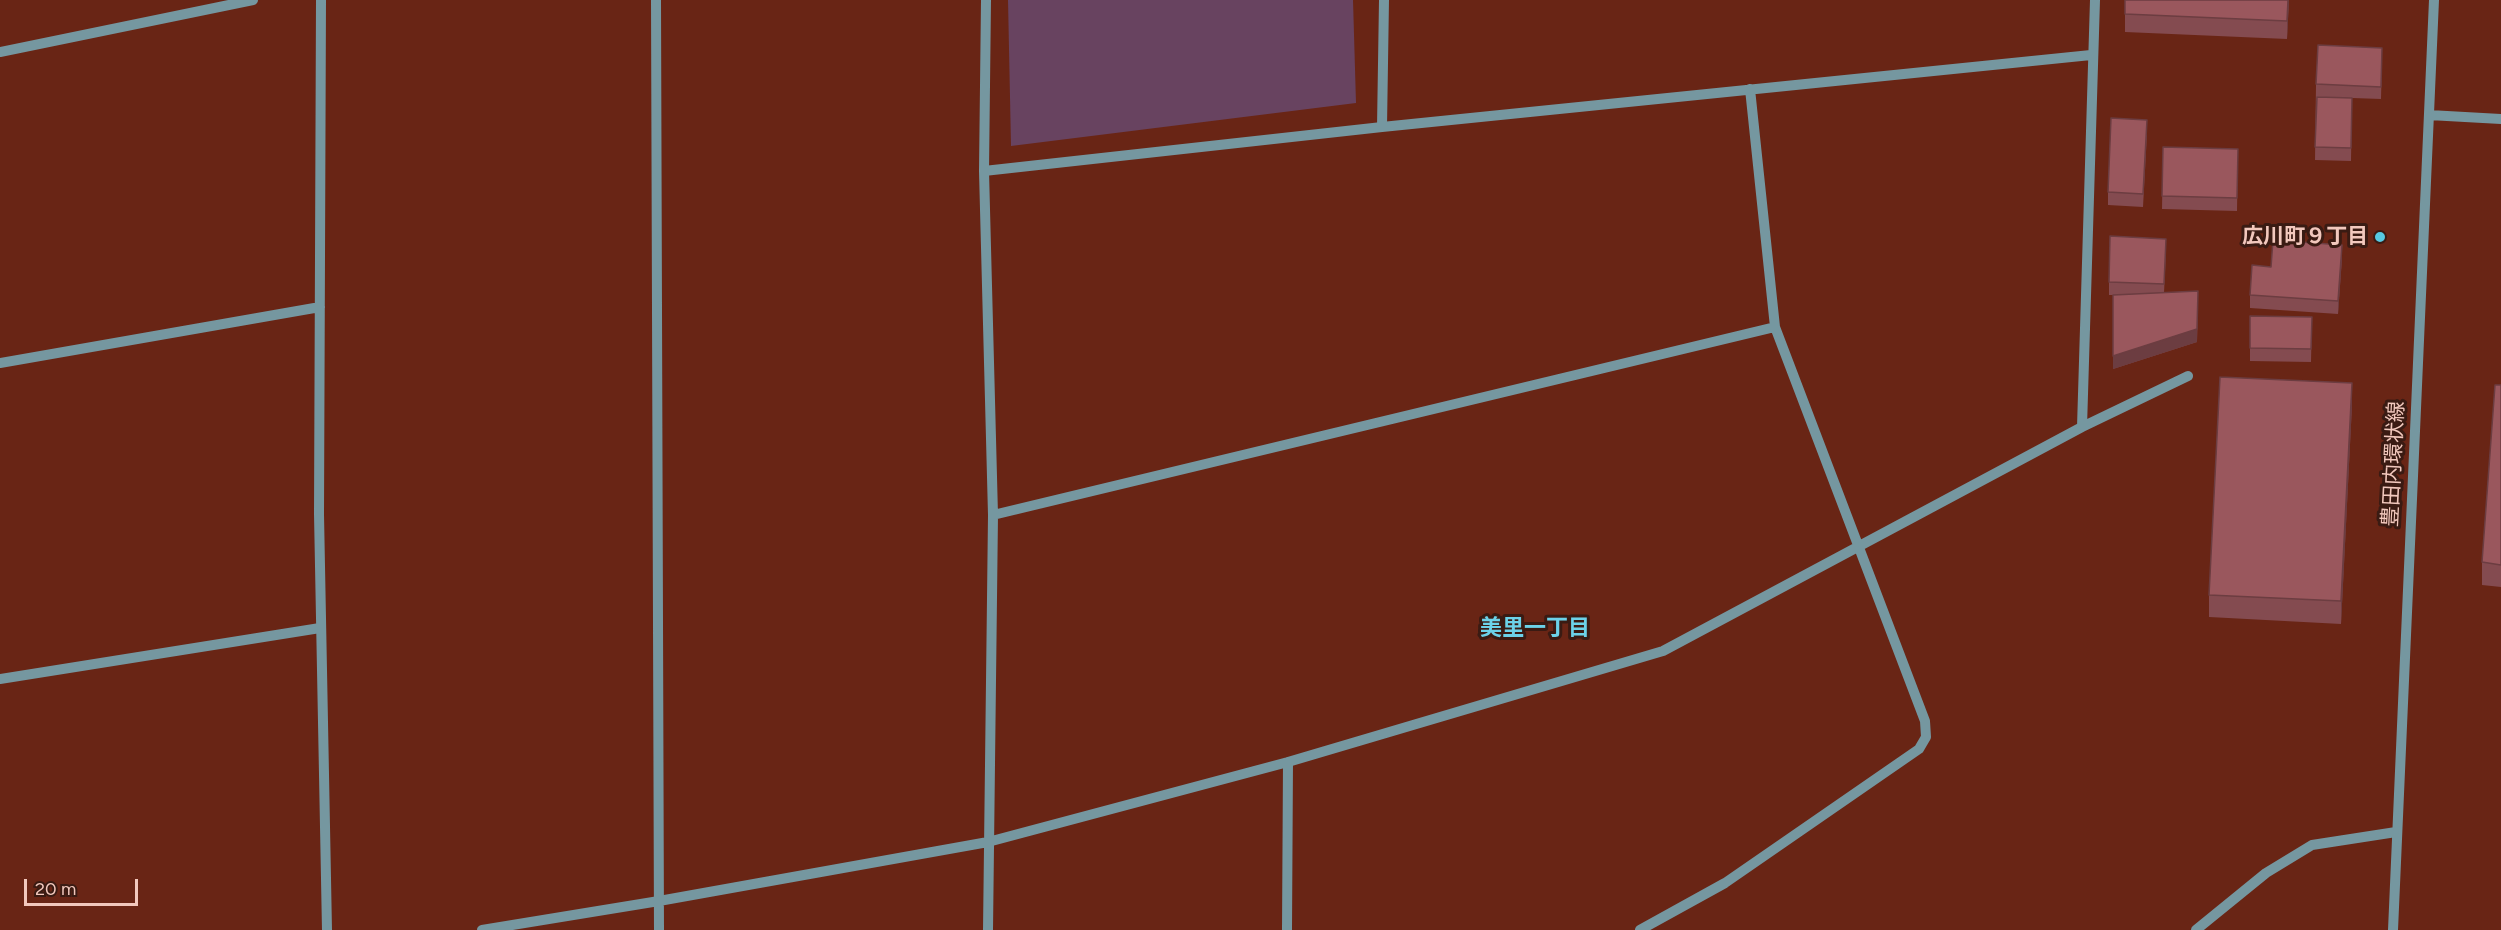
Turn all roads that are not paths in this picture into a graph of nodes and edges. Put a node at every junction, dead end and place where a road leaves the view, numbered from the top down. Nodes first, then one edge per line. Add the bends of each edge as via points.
1 (253, 0) edge
2 (321, 0) edge
3 (656, 0) edge
4 (986, 0) edge
5 (1384, 0) edge
6 (2095, 0) edge
7 (2434, 0) edge
8 (0, 52) edge
9 (2091, 55) junction
10 (1750, 89) junction
11 (2429, 115) junction
12 (2501, 119) edge
13 (1382, 127) junction
14 (984, 171) junction
15 (320, 307) junction
16 (1775, 327) junction
17 (0, 363) edge
18 (2188, 376) dead end
19 (2082, 427) junction
20 (993, 515) junction
21 (1858, 547) junction
22 (320, 628) junction
23 (0, 679) edge
24 (1288, 762) junction
25 (2396, 832) junction
26 (988, 842) junction
27 (659, 902) junction
28 (327, 930) edge
29 (482, 930) edge
30 (659, 930) edge
31 (988, 930) edge
32 (1287, 930) edge
33 (1640, 930) edge
34 (2196, 930) edge
35 (2393, 930) edge

1 - 8 street
2 - 15 street
3 - 27 street
4 - 14 street
5 - 13 street
6 - 9 street
7 - 11 street, 豊田内環状線
9 - 10 street
9 - 19 street
10 - 13 street
10 - 16 street
11 - 12 street
11 - 25 street, 豊田内環状線
13 - 14 street
14 - 20 street
15 - 17 street
15 - 22 street
16 - 20 street
16 - 21 street
18 - 19 street
19 - 21 street
20 - 26 street
21 - 24 street via 1663,651
21 - 33 street via 1925,721 1926,737 1919,749 1725,883
22 - 23 street
22 - 28 street
24 - 26 street
24 - 32 street
25 - 34 street via 2312,845 2266,873
25 - 35 street, 豊田内環状線
26 - 27 street
26 - 31 street
27 - 29 street
27 - 30 street

